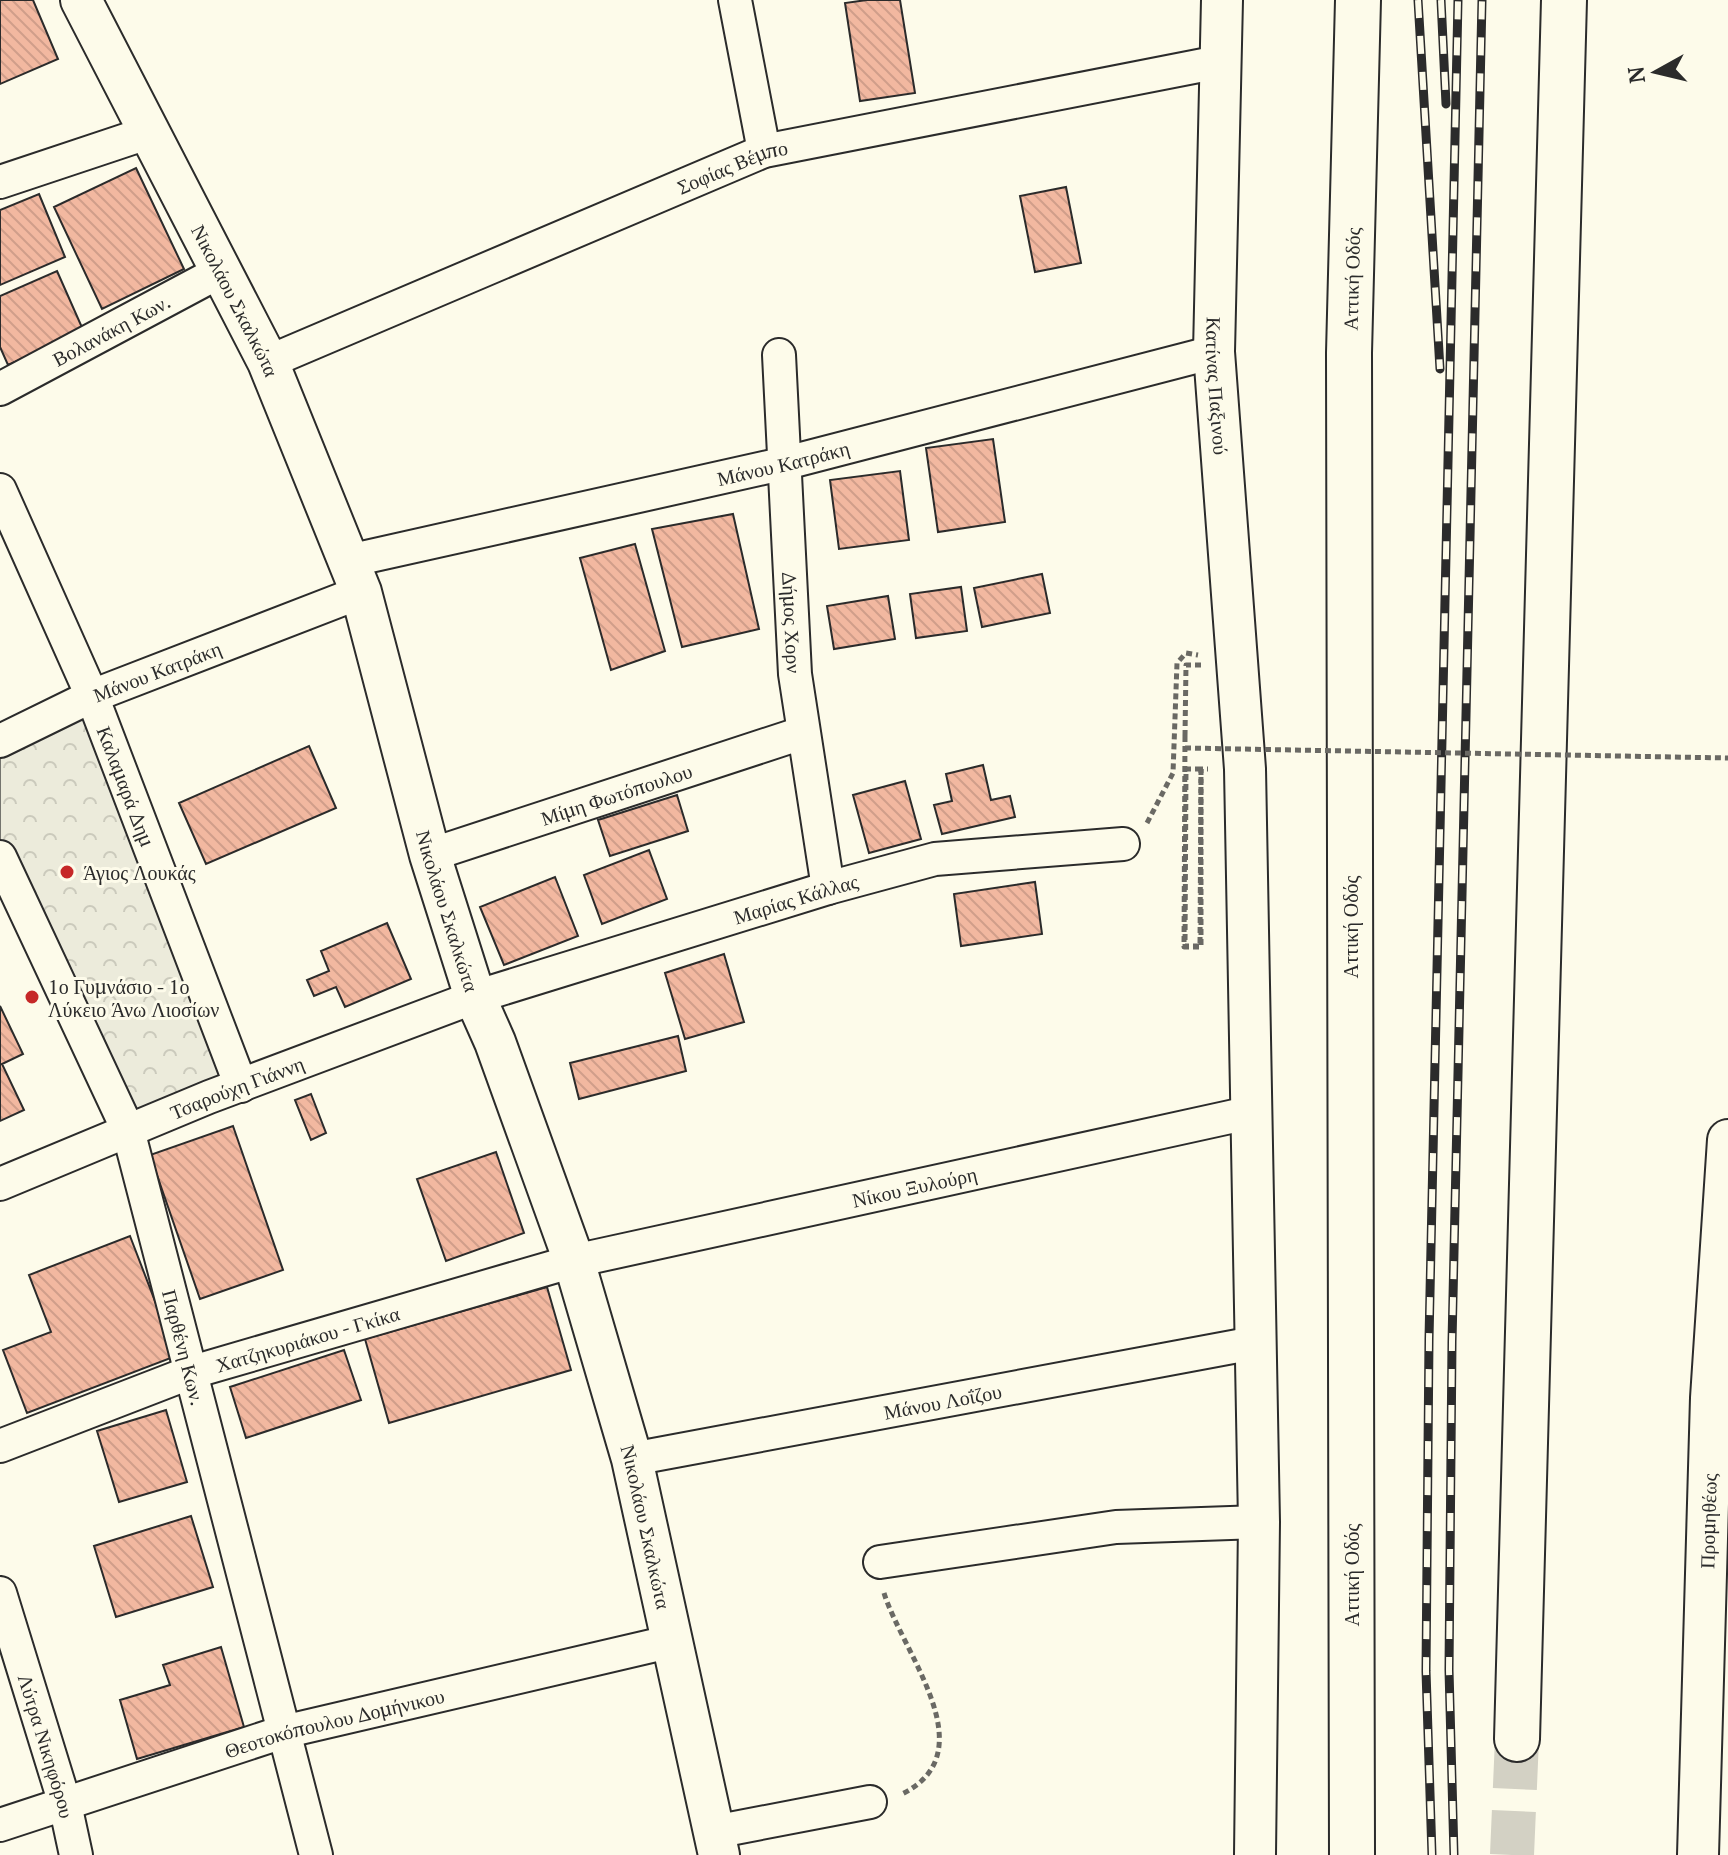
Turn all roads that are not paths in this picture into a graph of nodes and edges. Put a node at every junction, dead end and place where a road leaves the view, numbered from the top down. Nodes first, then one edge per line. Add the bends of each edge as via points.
1 (81, 0) edge
2 (735, 0) edge
3 (1222, 0) edge
4 (1358, 0) edge
5 (1564, 0) edge
6 (1224, 61) junction
7 (150, 132) junction
8 (764, 151) junction
9 (0, 182) edge
10 (221, 271) junction
11 (1214, 352) junction
12 (779, 355) dead end
13 (268, 362) junction
14 (0, 389) edge
15 (786, 463) junction
16 (0, 490) edge
17 (354, 577) junction
18 (92, 696) junction
19 (802, 733) junction
20 (0, 741) edge
21 (1123, 844) road end
22 (430, 855) junction
23 (0, 857) edge
24 (828, 888) junction
25 (475, 997) junction
26 (241, 1086) junction
27 (1253, 1112) junction
28 (128, 1130) junction
29 (1728, 1140) edge
30 (0, 1184) edge
31 (574, 1261) junction
32 (1254, 1343) junction
33 (189, 1373) junction
34 (1720, 1398) edge
35 (0, 1446) edge
36 (632, 1459) junction
37 (1259, 1522) junction
38 (880, 1562) road end
39 (0, 1593) edge
40 (673, 1641) junction
41 (1716, 1657) edge
42 (283, 1732) junction
43 (1517, 1739) tunnel mouth
44 (870, 1802) road end
45 (65, 1804) junction
46 (0, 1825) edge
47 (716, 1844) edge
48 (76, 1855) edge
49 (316, 1855) edge
50 (1255, 1855) edge
51 (1352, 1855) edge
52 (1698, 1855) edge

1 - 7 street, Νικολάου Σκαλκώτα
2 - 8 street
3 - 6 street, Κατίνας Παξινού
4 - 51 highway, Αττική Οδός via 1349,353
5 - 43 highway
6 - 8 street, Σοφίας Βέμπο
6 - 11 street, Κατίνας Παξινού
7 - 9 street
7 - 10 street, Νικολάου Σκαλκώτα
8 - 13 street, Σοφίας Βέμπο
10 - 13 street, Νικολάου Σκαλκώτα
10 - 14 street, Βολανάκη Κων.
11 - 15 street, Μάνου Κατράκη
11 - 27 street, Κατίνας Παξινού via 1245,769
12 - 15 street, Δήμος Χορν
13 - 17 street, Νικολάου Σκαλκώτα
15 - 17 street, Μάνου Κατράκη
15 - 19 street, Δήμος Χορν
16 - 18 street, Καλαμαρά Δημ
17 - 18 street, Μάνου Κατράκη
17 - 22 street, Νικολάου Σκαλκώτα
18 - 20 street, Μάνου Κατράκη
18 - 26 street, Καλαμαρά Δημ
19 - 22 street, Μίμη Φωτόπουλου
19 - 24 street, Δήμος Χορν
21 - 24 street, Μαρίας Κάλλας via 935,859
22 - 25 street, Νικολάου Σκαλκώτα
23 - 28 street, Παρθένη Κων.
24 - 25 street, Μαρίας Κάλλας
25 - 26 street, Τσαρούχη Γιάννη
25 - 31 street, Νικολάου Σκαλκώτα
26 - 28 street, Τσαρούχη Γιάννη
27 - 31 street, Νίκου Ξυλούρη
27 - 32 street, Κατίνας Παξινού
28 - 30 street, Τσαρούχη Γιάννη
28 - 33 street, Παρθένη Κων.
29 - 34 street, Προμηθέως
31 - 33 street, Χατζηκυριάκου - Γκίκα
31 - 36 street, Νικολάου Σκαλκώτα
32 - 36 street, Μάνου Λοΐζου
32 - 37 street, Κατίνας Παξινού
33 - 35 street, Χατζηκυριάκου - Γκίκα
33 - 42 street, Παρθένη Κων.
34 - 41 street, Προμηθέως
36 - 40 street, Νικολάου Σκαλκώτα
37 - 38 street via 1116,1527
37 - 50 street, Κατίνας Παξινού
39 - 45 street, Λύτρα Νικηφόρου
40 - 42 street, Θεοτοκόπουλου Δομήνικου
40 - 47 street, Νικολάου Σκαλκώτα
41 - 52 street, Προμηθέως
42 - 45 street, Θεοτοκόπουλου Δομήνικου
42 - 49 street, Παρθένη Κων.
44 - 47 street
45 - 46 street, Θεοτοκόπουλου Δομήνικου
45 - 48 street, Λύτρα Νικηφόρου

